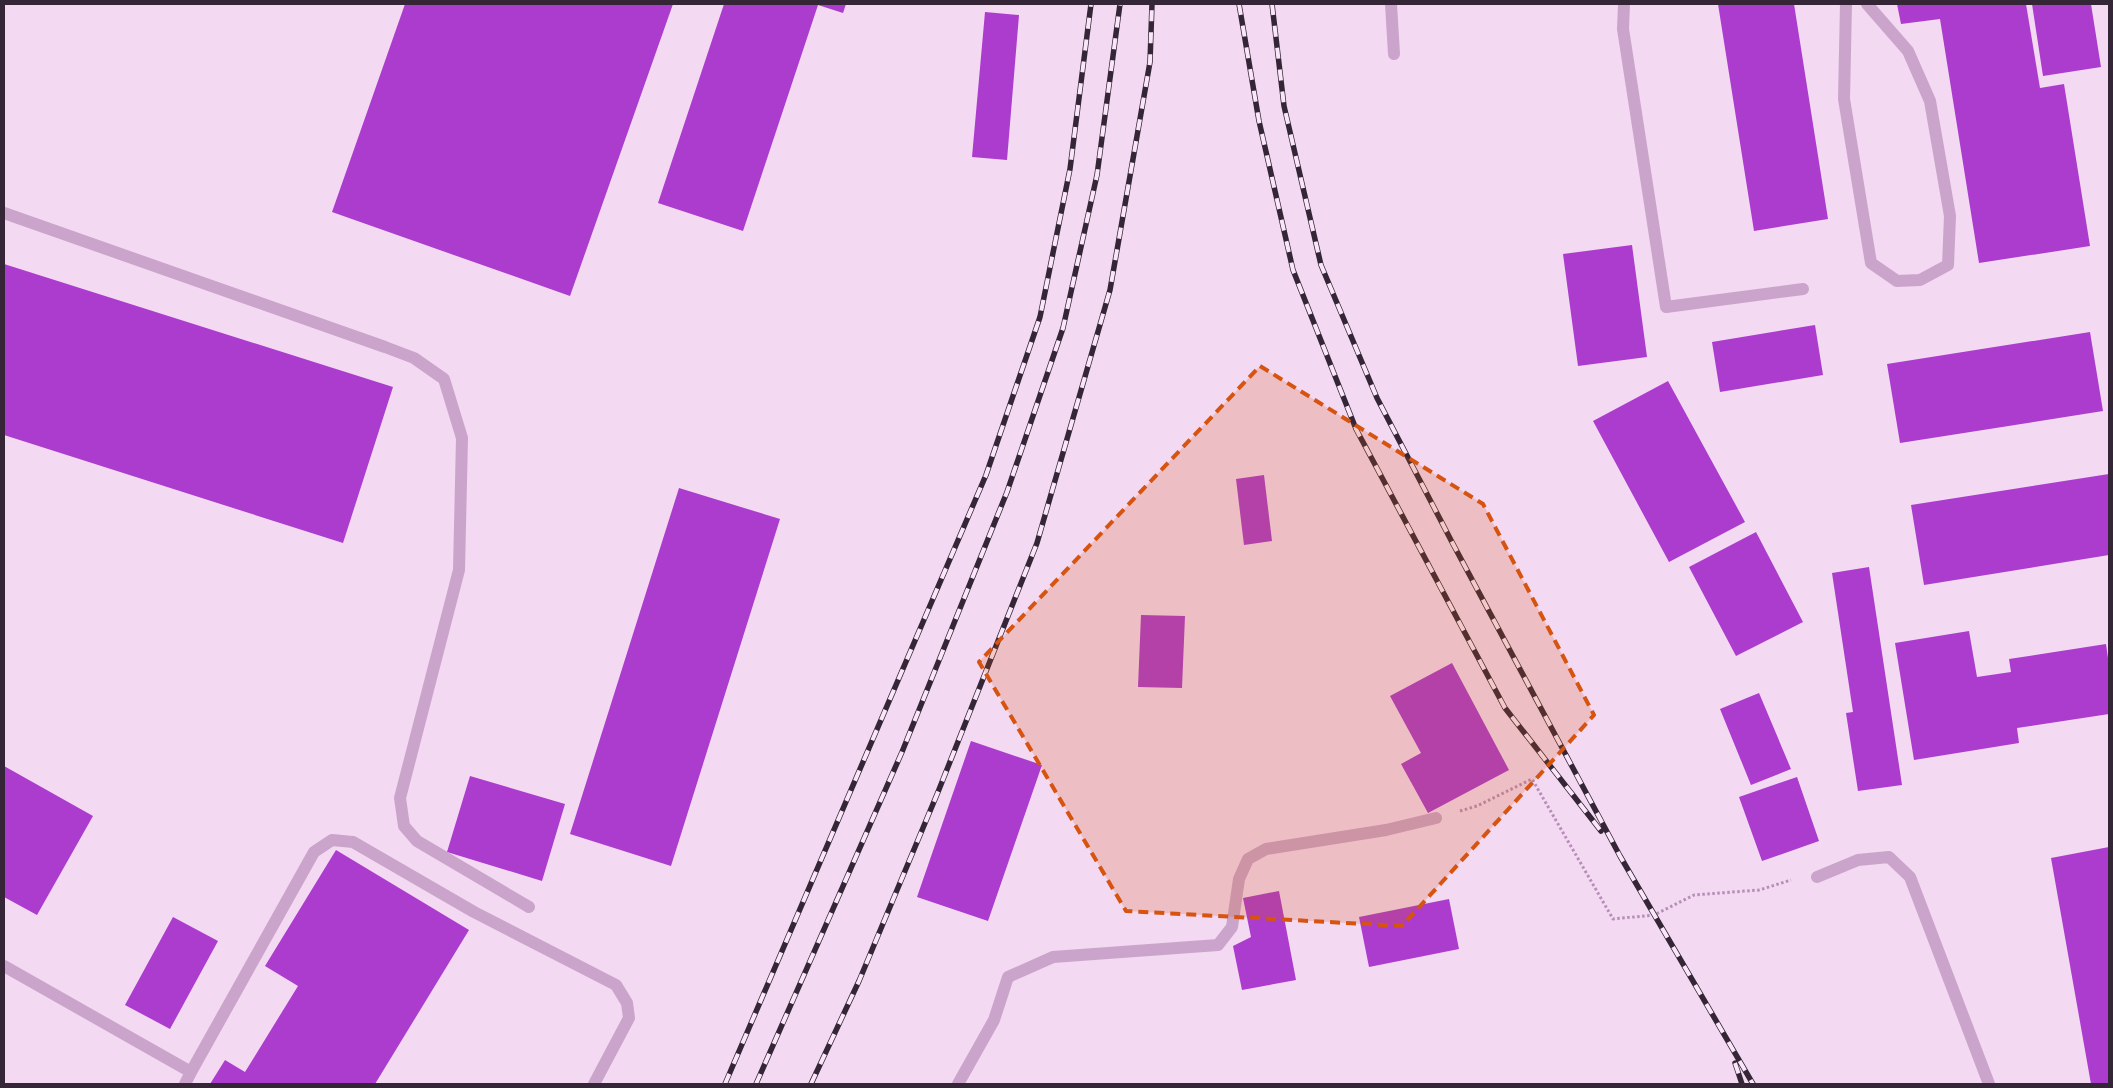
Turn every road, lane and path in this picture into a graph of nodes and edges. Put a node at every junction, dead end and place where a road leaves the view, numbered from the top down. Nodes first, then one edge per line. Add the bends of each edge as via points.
1 (1391, 4) edge
2 (1624, 4) edge
3 (1846, 4) edge
4 (1868, 4) edge
5 (1394, 54) dead end
6 (4, 213) edge
7 (1803, 289) dead end
8 (1476, 806) dead end
9 (1436, 818) dead end
10 (1817, 877) joint
11 (529, 908) dead end
12 (4, 966) edge
13 (191, 1072) junction
14 (185, 1084) edge
15 (594, 1084) edge
16 (958, 1084) edge
17 (1989, 1084) edge

1 - 5 lane
2 - 7 lane via 1623,29 1666,307
3 - 4 lane via 1844,99 1871,263 1897,281 1920,280 1948,265 1950,216 1930,100 1908,50
6 - 11 lane via 385,347 414,358 444,378 462,438 459,570 400,798 404,826 417,841
8 - 10 path via 1532,779 1613,918 1654,914 1694,895 1759,890 1797,878
9 - 16 lane via 1386,830 1266,849 1248,859 1239,879 1232,927 1218,945 1053,957 1008,977 994,1020
10 - 17 lane via 1858,860 1889,857 1910,877
12 - 13 lane
13 - 14 lane
13 - 15 lane via 314,852 332,840 353,842 474,912 616,985 627,1003 629,1018

